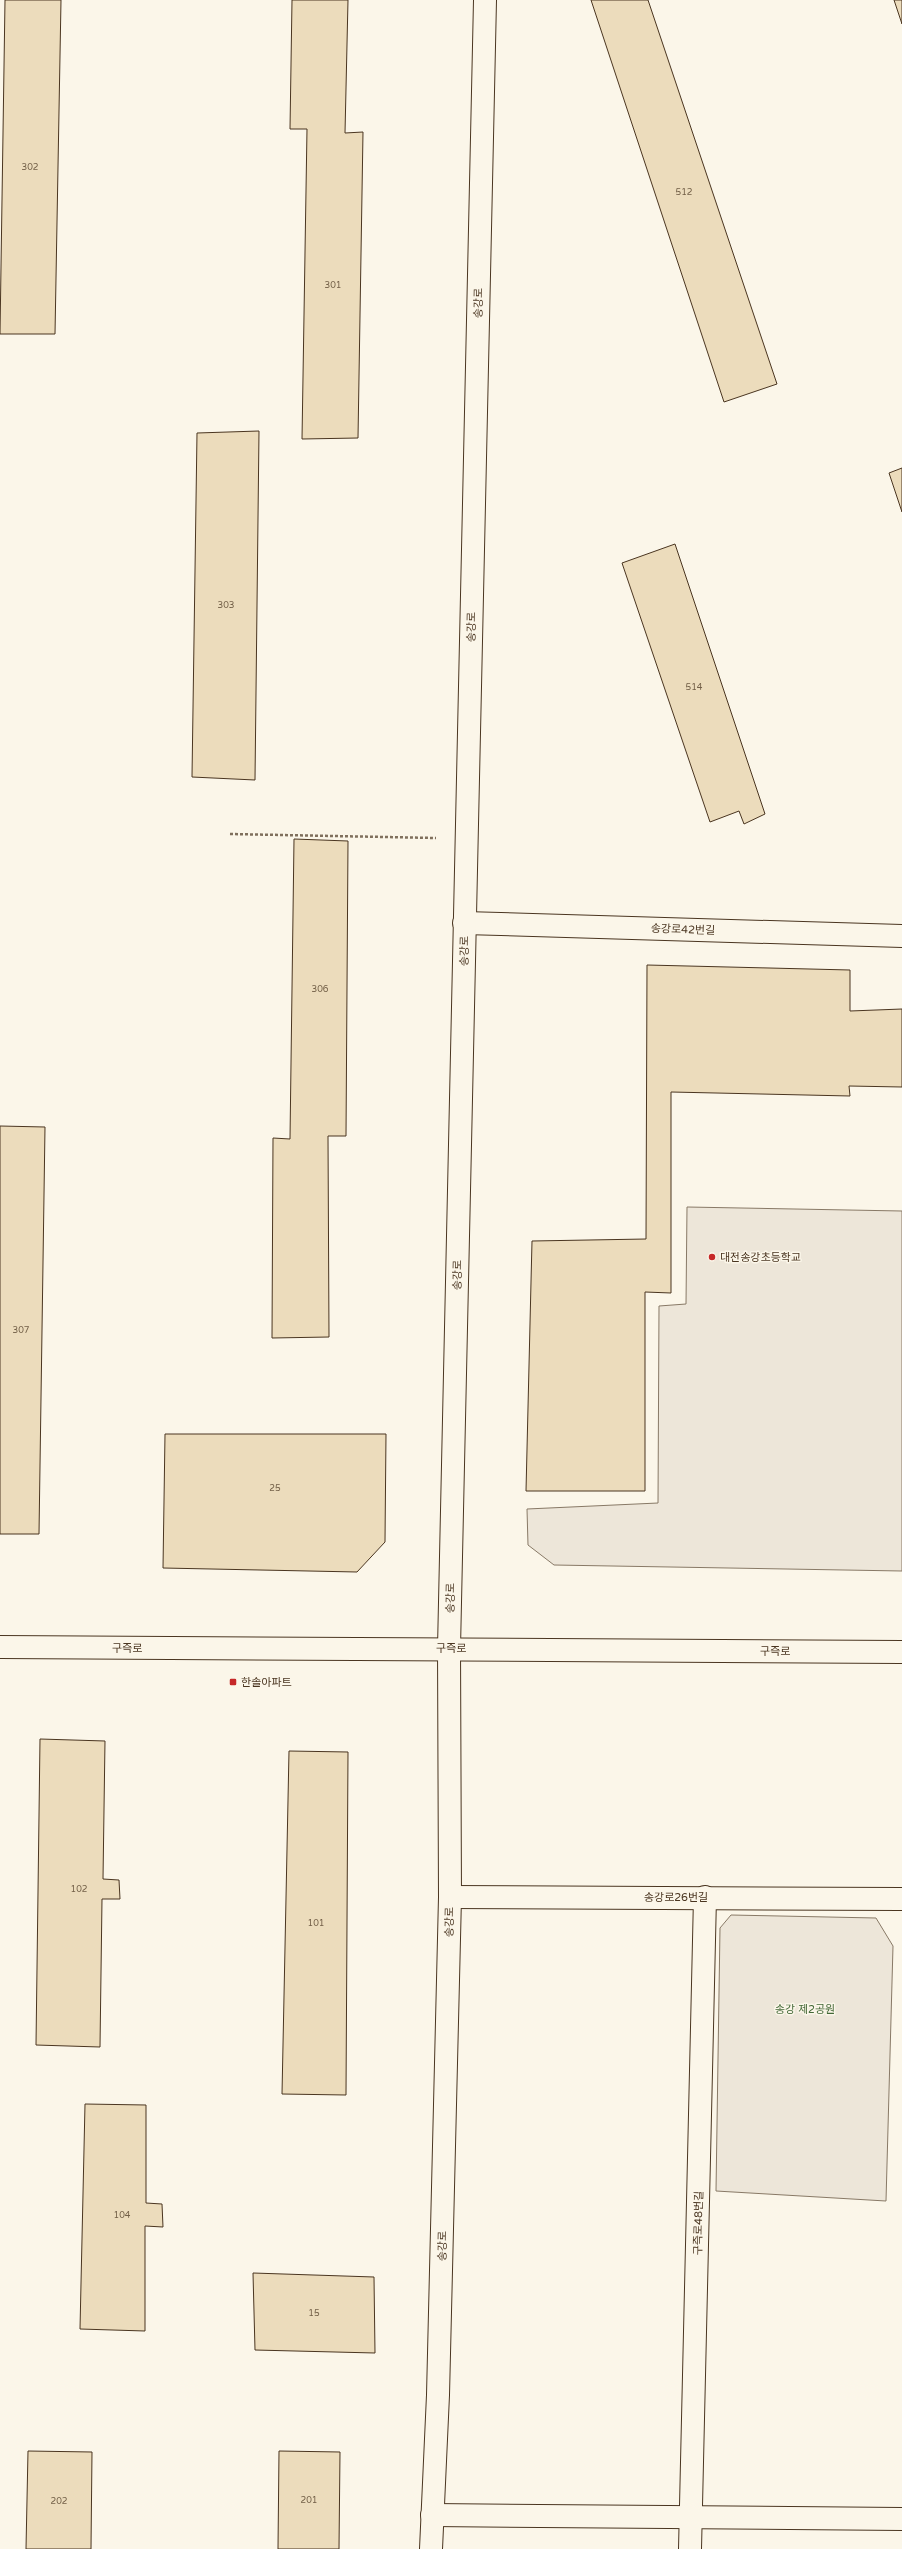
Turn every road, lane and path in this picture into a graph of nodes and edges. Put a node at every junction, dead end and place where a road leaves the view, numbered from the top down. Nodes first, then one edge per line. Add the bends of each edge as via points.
1 (485, 0) edge
2 (230, 834) dead end
3 (466, 839) junction
4 (464, 923) junction
5 (902, 936) edge
6 (0, 1647) edge
7 (449, 1648) junction
8 (902, 1652) edge
9 (450, 1897) junction
10 (705, 1897) junction
11 (902, 1899) edge
12 (432, 2515) junction
13 (691, 2518) junction
14 (902, 2519) edge
15 (431, 2549) edge
16 (690, 2549) edge

1 - 3 main road, 송강로
2 - 3 path
3 - 4 main road, 송강로
4 - 5 main road, 송강로42번길
4 - 7 main road, 송강로
6 - 7 main road, 구즉로
7 - 8 main road, 구즉로
7 - 9 main road, 송강로
9 - 10 main road, 송강로26번길
9 - 12 main road, 송강로 via 438,2395
10 - 11 main road, 송강로26번길
10 - 13 main road, 구즉로48번길
12 - 13 main road
12 - 15 main road, 송강로
13 - 14 main road
13 - 16 main road, 구즉로48번길

